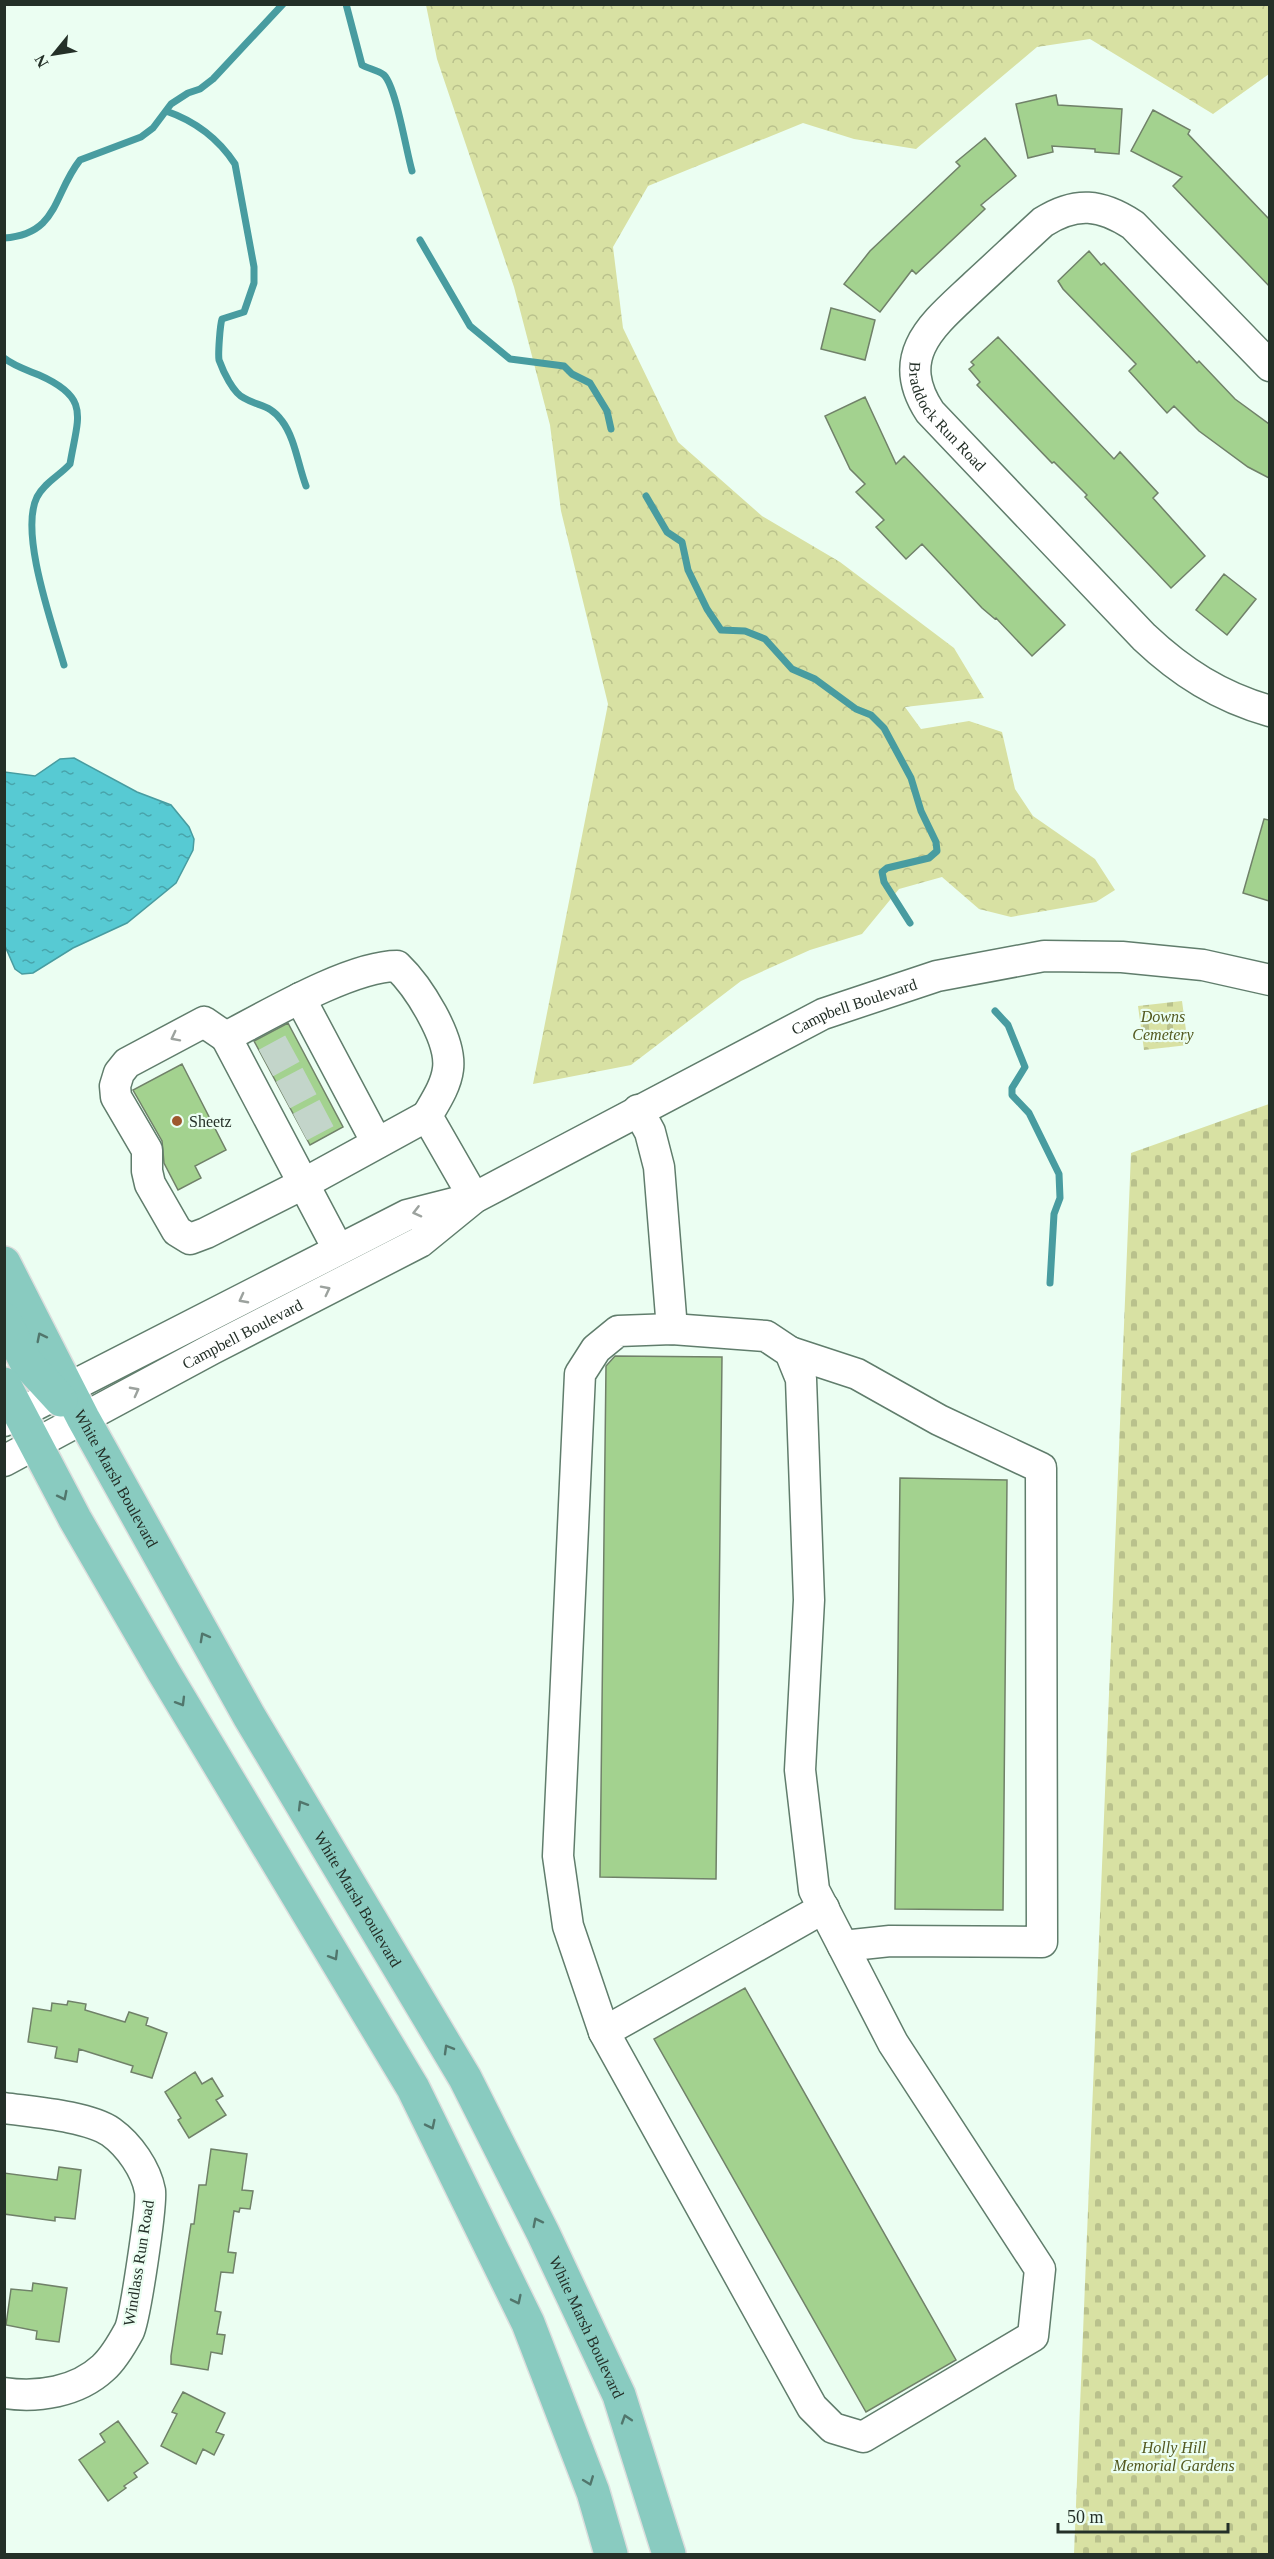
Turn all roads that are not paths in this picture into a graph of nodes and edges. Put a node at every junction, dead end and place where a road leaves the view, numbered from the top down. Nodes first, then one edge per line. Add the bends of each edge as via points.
1 (1269, 366) edge
2 (1269, 711) edge
3 (1269, 980) edge
4 (300, 998) junction
5 (226, 1037) junction
6 (638, 1110) junction
7 (427, 1116) junction
8 (377, 1143) junction
9 (303, 1184) junction
10 (474, 1198) junction
11 (338, 1249) junction
12 (4, 1263) edge
13 (4, 1319) edge
14 (672, 1329) junction
15 (790, 1352) junction
16 (4, 1384) edge
17 (62, 1392) junction
18 (12, 1417) edge
19 (83, 1418) junction
20 (37, 1444) junction
21 (4, 1461) edge
22 (824, 1908) junction
23 (843, 1946) junction
24 (604, 2032) junction
25 (4, 2108) edge
26 (4, 2393) edge
27 (611, 2554) edge
28 (669, 2554) edge

1 - 2 street, Braddock Run Road via 1133,225 1117,214 1084,207 1055,214 1043,222 934,324 919,348 915,365 921,398 930,412 1144,638 1201,683 1237,702
3 - 6 street, Campbell Boulevard via 1191,964 1122,957 1044,956 937,976 823,1014
4 - 5 street
4 - 7 street via 381,966 397,966 411,979 447,1050 448,1069
4 - 8 street via 309,1039 343,1104
5 - 9 street via 255,1069 290,1133
5 -> 9 street via 204,1022 127,1063 119,1073 117,1097 147,1150 150,1184 177,1231 190,1239
6 - 10 street, Campbell Boulevard
6 - 14 street via 650,1132 659,1167
7 - 8 street
7 - 10 street
8 - 9 street
9 - 11 street
10 -> 11 street, Campbell Boulevard via 407,1215
19 -> 10 street, Campbell Boulevard via 420,1242
11 -> 17 street, Campbell Boulevard
17 -> 12 main road, White Marsh Boulevard
13 - 17 main road via 26,1362
14 - 15 street via 766,1336
14 - 24 street via 618,1331 597,1349 580,1374 558,1856 568,1926
15 - 22 street via 801,1379 809,1600 800,1770 814,1890
15 - 23 street via 857,1374 939,1420 1041,1468 1042,1942 890,1941
16 - 18 main road
17 - 18 street, Campbell Boulevard
17 - 19 main road
18 - 20 main road
19 - 20 street, Campbell Boulevard
28 -> 19 main road, White Marsh Boulevard via 618,2395 465,2078 249,1716
20 - 21 street, Campbell Boulevard
20 -> 27 main road via 75,1519 169,1681 413,2088 528,2323 593,2492
22 - 23 street
22 - 24 street
23 - 24 street via 893,2043 1040,2269 1033,2336 863,2437 833,2428 812,2407
25 - 26 street, Windlass Run Road via 69,2117 110,2131 137,2158 150,2192 129,2330 104,2368 72,2388 25,2396

